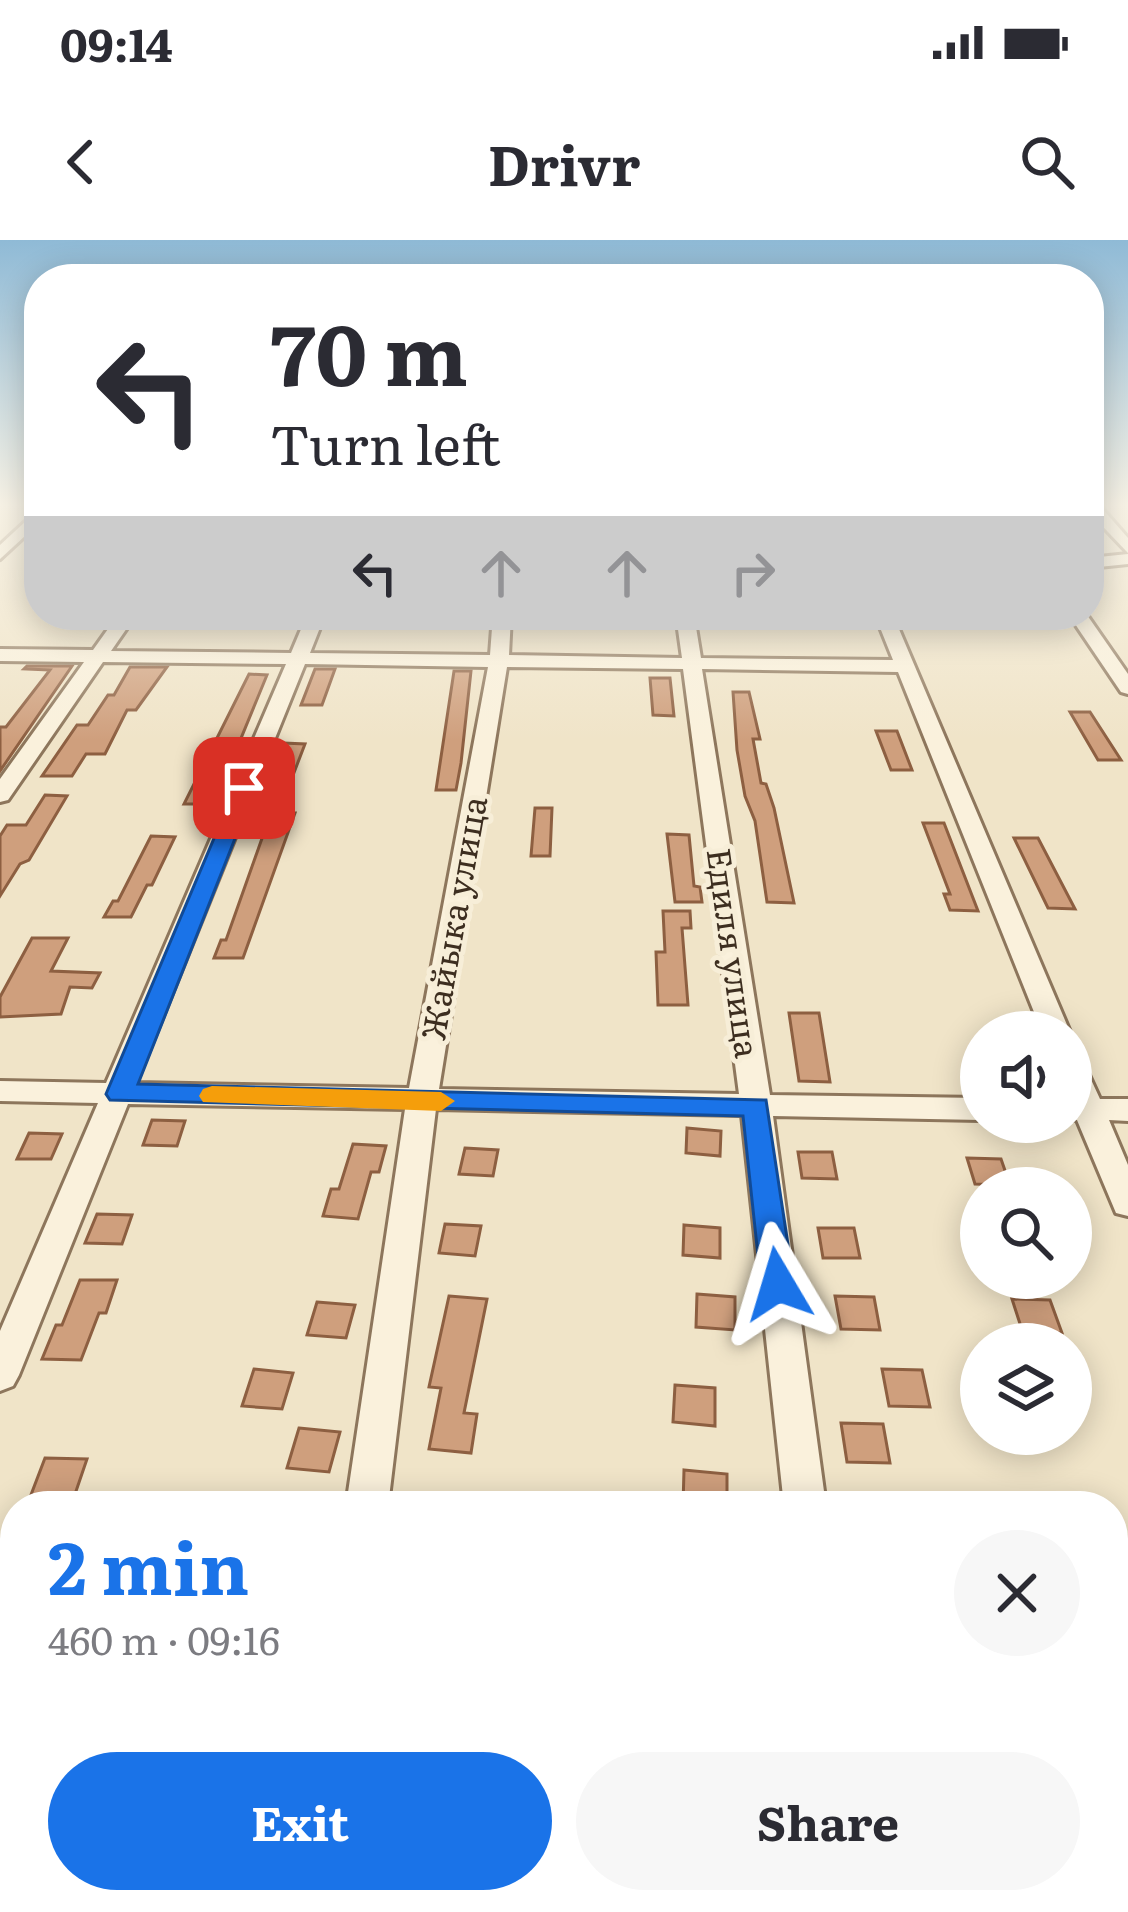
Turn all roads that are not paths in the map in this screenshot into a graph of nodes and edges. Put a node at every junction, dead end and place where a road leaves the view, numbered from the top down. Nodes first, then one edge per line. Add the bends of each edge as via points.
1 (116, 630) edge
2 (310, 630) edge
3 (501, 630) edge
4 (687, 630) edge
5 (890, 630) edge
6 (1088, 630) edge
7 (0, 655) edge
8 (98, 656) junction
9 (298, 657) junction
10 (500, 659) junction
11 (690, 660) junction
12 (905, 666) junction
13 (1128, 688) edge
14 (0, 795) edge
15 (1047, 1011) edge
16 (0, 1091) edge
17 (120, 1094) junction
18 (422, 1101) junction
19 (756, 1106) junction
20 (960, 1108) edge
21 (1092, 1110) edge
22 (1128, 1110) edge
23 (1092, 1134) edge
24 (1128, 1204) edge
25 (0, 1375) edge
26 (369, 1491) edge
27 (803, 1491) edge

1 - 8 street
2 - 9 street
3 - 10 street, Жайыка улица
4 - 11 street, Едиля улица
5 - 12 street
6 - 13 street
7 - 8 street
8 - 9 street
8 - 14 street
9 - 10 street
9 - 17 street
10 - 11 street
10 - 18 street, Жайыка улица
11 - 12 street
11 - 19 street, Едиля улица
12 - 15 street
16 - 17 street
17 - 18 street
17 - 25 street
18 - 19 street
18 - 26 street, Жайыка улица
19 - 20 street
19 - 27 street, Едиля улица
21 - 22 street
23 - 24 street

